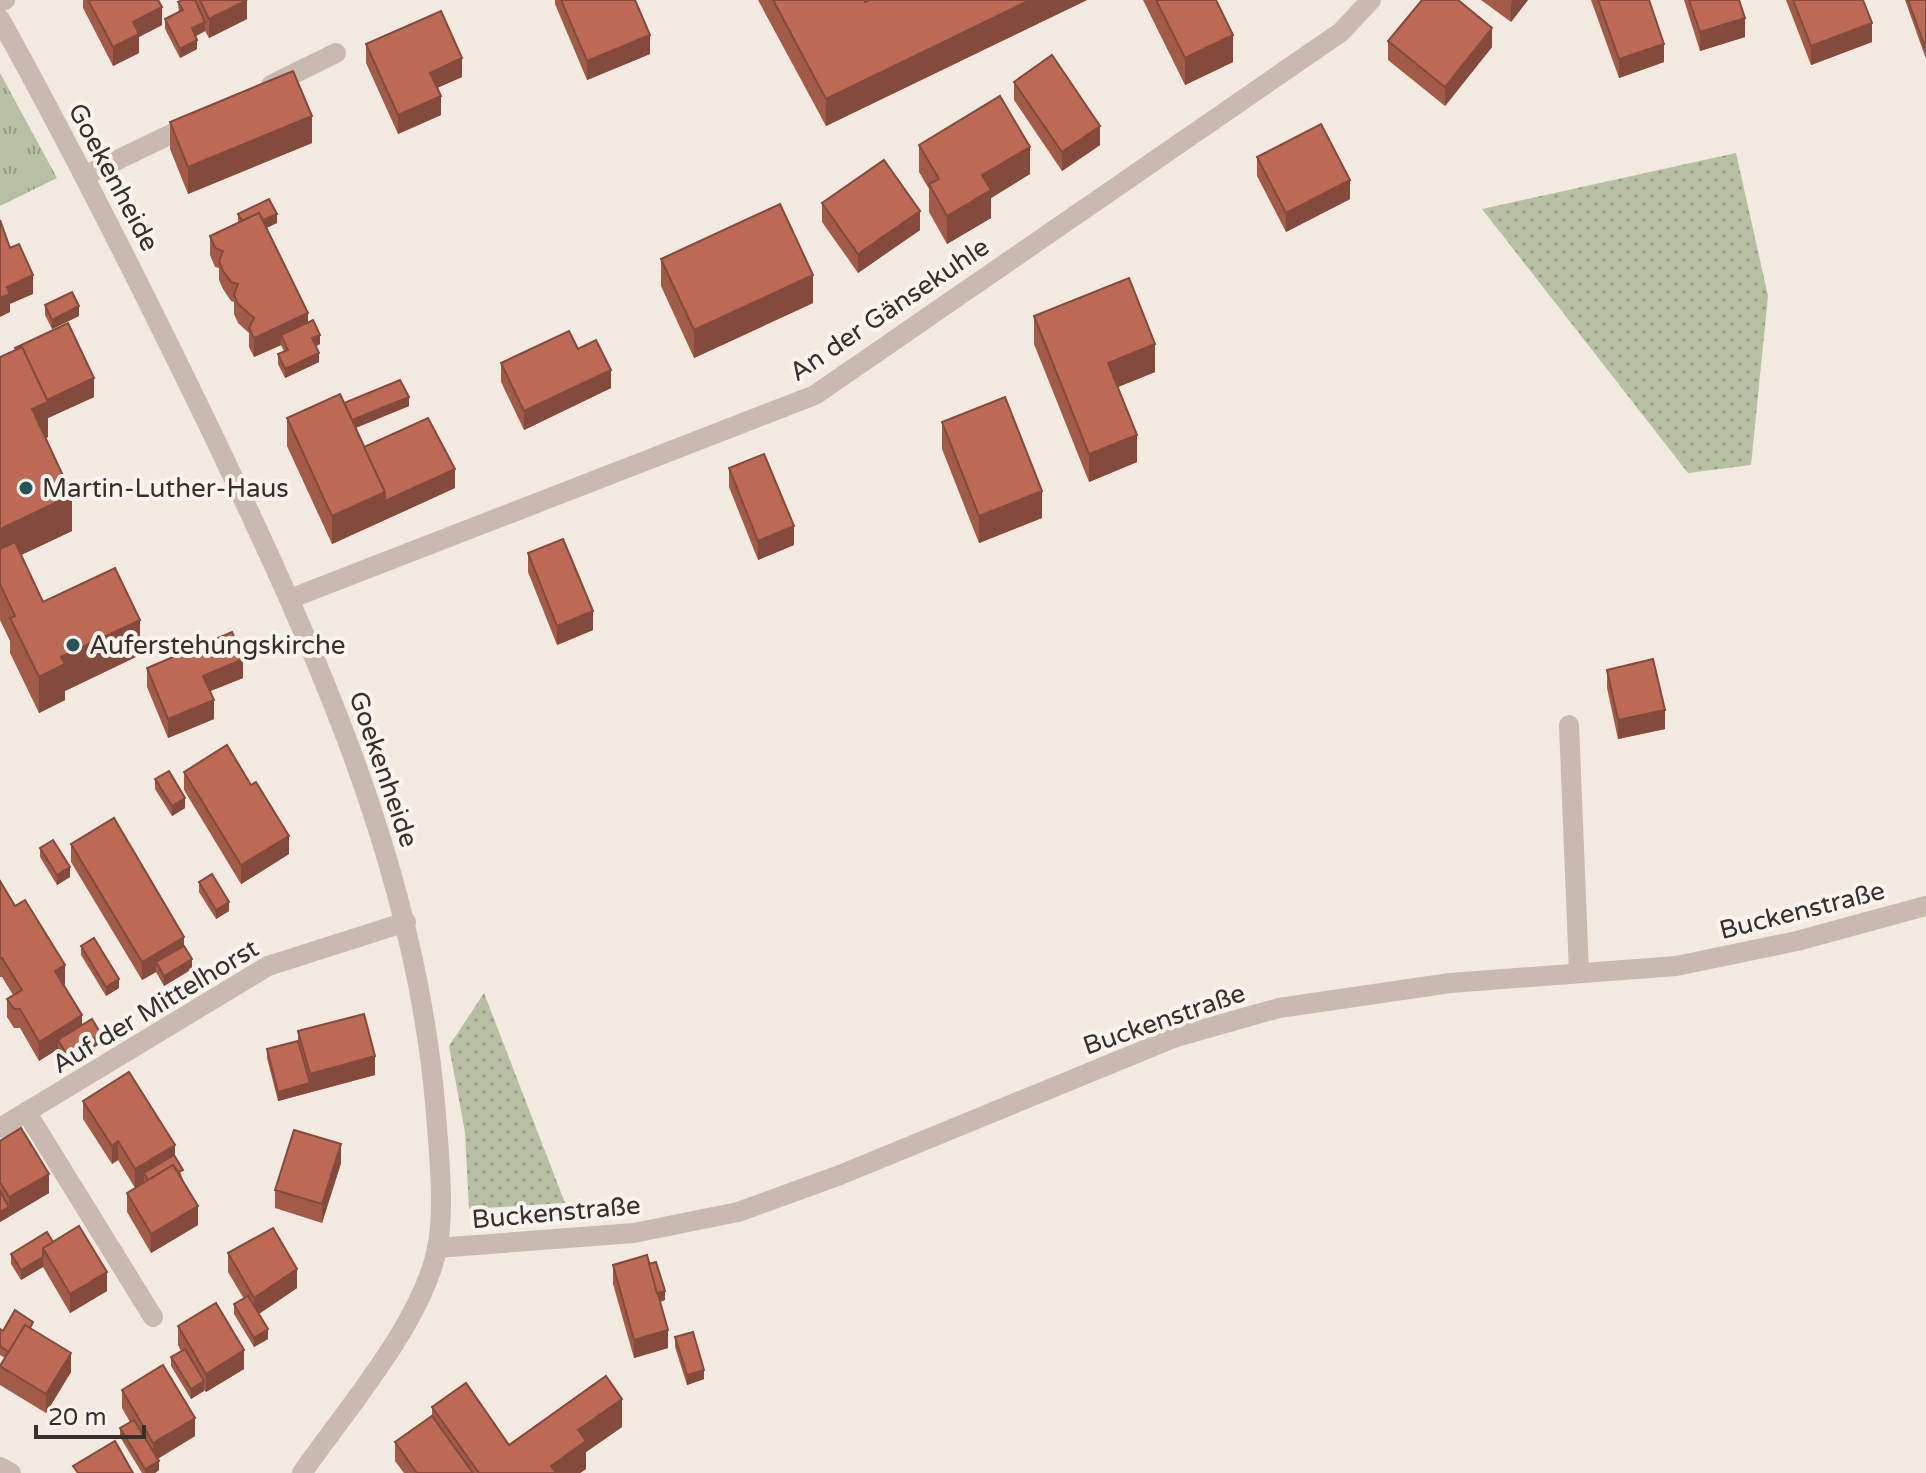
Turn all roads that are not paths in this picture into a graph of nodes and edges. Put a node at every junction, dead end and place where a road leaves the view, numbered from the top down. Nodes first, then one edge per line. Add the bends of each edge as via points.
1 (1371, 0) edge
2 (0, 19) edge
3 (336, 53) dead end
4 (252, 94) edge
5 (210, 115) edge
6 (84, 176) junction
7 (292, 598) junction
8 (1569, 725) dead end
9 (1926, 906) edge
10 (406, 922) junction
11 (1579, 972) junction
12 (27, 1113) junction
13 (0, 1128) edge
14 (437, 1248) junction
15 (153, 1317) dead end
16 (0, 1467) edge
17 (11, 1473) edge
18 (302, 1473) edge

1 - 7 street, An der Gänsekuhle via 1341,32 815,395
2 - 6 street, Goekenheide
3 - 4 street
5 - 6 street
6 - 7 street, Goekenheide
7 - 10 street, Goekenheide via 357,758
8 - 11 street
9 - 11 street, Buckenstraße via 1676,966
10 - 12 street, Auf der Mittelhorst via 268,966
10 - 14 street, Goekenheide via 432,1062 439,1160
11 - 14 street, Buckenstraße via 1450,983 1279,1008 1176,1037 738,1212 634,1233
12 - 13 street, Auf der Mittelhorst
12 - 15 street
14 - 18 street, Goekenheide via 404,1327
16 - 17 street

